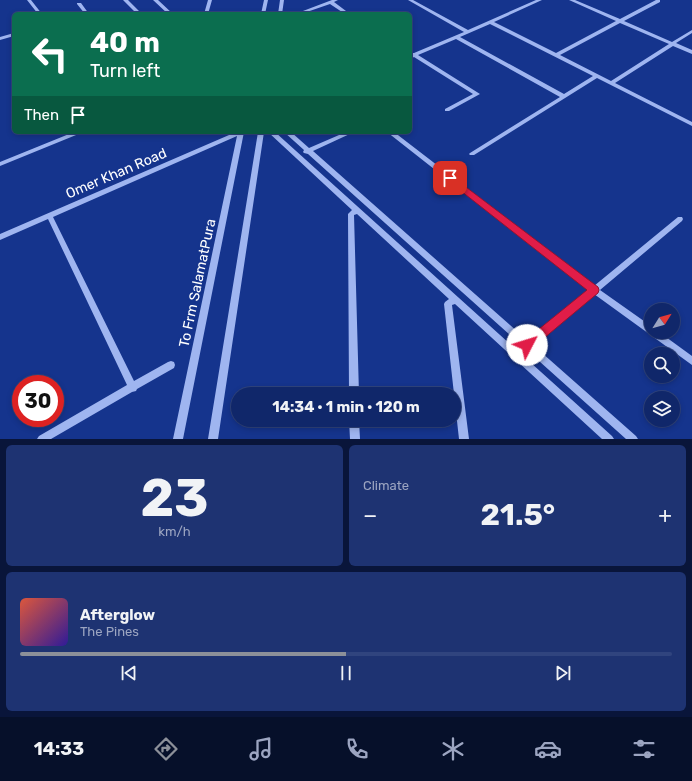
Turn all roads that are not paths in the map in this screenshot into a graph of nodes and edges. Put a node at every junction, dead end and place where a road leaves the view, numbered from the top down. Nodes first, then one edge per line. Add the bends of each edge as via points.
1 (28, 0) edge
2 (125, 0) edge
3 (155, 0) edge
4 (203, 0) edge
5 (266, 0) edge
6 (282, 0) edge
7 (336, 0) edge
8 (410, 0) edge
9 (524, 0) edge
10 (540, 0) edge
11 (571, 0) edge
12 (658, 1) dead end
13 (210, 2) edge
14 (330, 2) junction
15 (79, 4) dead end
16 (532, 4) junction
17 (38, 12) edge
18 (85, 12) edge
19 (138, 12) edge
20 (169, 12) edge
21 (207, 12) edge
22 (263, 12) edge
23 (280, 12) edge
24 (302, 12) edge
25 (345, 12) edge
26 (620, 21) junction
27 (490, 22) junction
28 (692, 31) edge
29 (468, 32) junction
30 (12, 35) edge
31 (456, 37) junction
32 (0, 39) edge
33 (672, 44) junction
34 (692, 52) edge
35 (412, 55) edge
36 (556, 55) junction
37 (412, 56) edge
38 (598, 76) junction
39 (612, 83) junction
40 (565, 98) junction
41 (447, 110) dead end
42 (692, 124) edge
43 (73, 134) edge
44 (236, 134) edge
45 (241, 134) edge
46 (261, 134) edge
47 (274, 134) edge
48 (289, 134) edge
49 (348, 134) edge
50 (393, 134) edge
51 (308, 152) junction
52 (472, 154) dead end
53 (298, 156) junction
54 (0, 164) edge
55 (358, 210) junction
56 (49, 215) junction
57 (680, 219) dead end
58 (0, 237) edge
59 (594, 290) junction
60 (454, 300) junction
61 (644, 326) edge
62 (662, 339) edge
63 (527, 345) junction
64 (692, 361) edge
65 (171, 365) dead end
66 (354, 387) edge
67 (133, 388) junction
68 (354, 427) edge
69 (43, 439) edge
70 (178, 439) edge
71 (213, 439) edge
72 (355, 439) edge
73 (464, 439) edge
74 (609, 439) edge
75 (633, 439) edge

1 - 17 street
2 - 19 street
3 - 20 street
4 - 13 street
5 - 22 street
6 - 23 street
7 - 14 street
8 - 29 street
9 - 16 street
10 - 16 street
11 - 26 street
12 - 26 street
13 - 21 street
14 - 24 street
14 - 25 street
15 - 18 street
16 - 27 street
26 - 33 street
26 - 36 street
27 - 29 street
27 - 36 street
28 - 33 street
29 - 31 street
30 - 32 street
31 - 35 street
31 - 40 street
33 - 34 street
33 - 39 street
36 - 38 street
37 - 41 street via 477,94
38 - 39 street
38 - 40 street
39 - 42 street
40 - 52 street
43 - 54 street
44 - 56 street, Omer Khan Road
45 - 70 street, To Frm SalamatPura
46 - 71 street
47 - 53 street
48 - 51 street
49 - 51 street
50 - 59 street
51 - 53 street
51 - 63 street
53 - 55 street
55 - 60 street
55 - 66 street via 351,214
56 - 58 street, Omer Khan Road
56 - 67 street
57 - 59 street
59 - 61 street
59 - 63 street
60 - 73 street via 448,304
60 - 74 street
62 - 64 street
63 - 75 street
65 - 67 street
67 - 69 street
68 - 72 street

